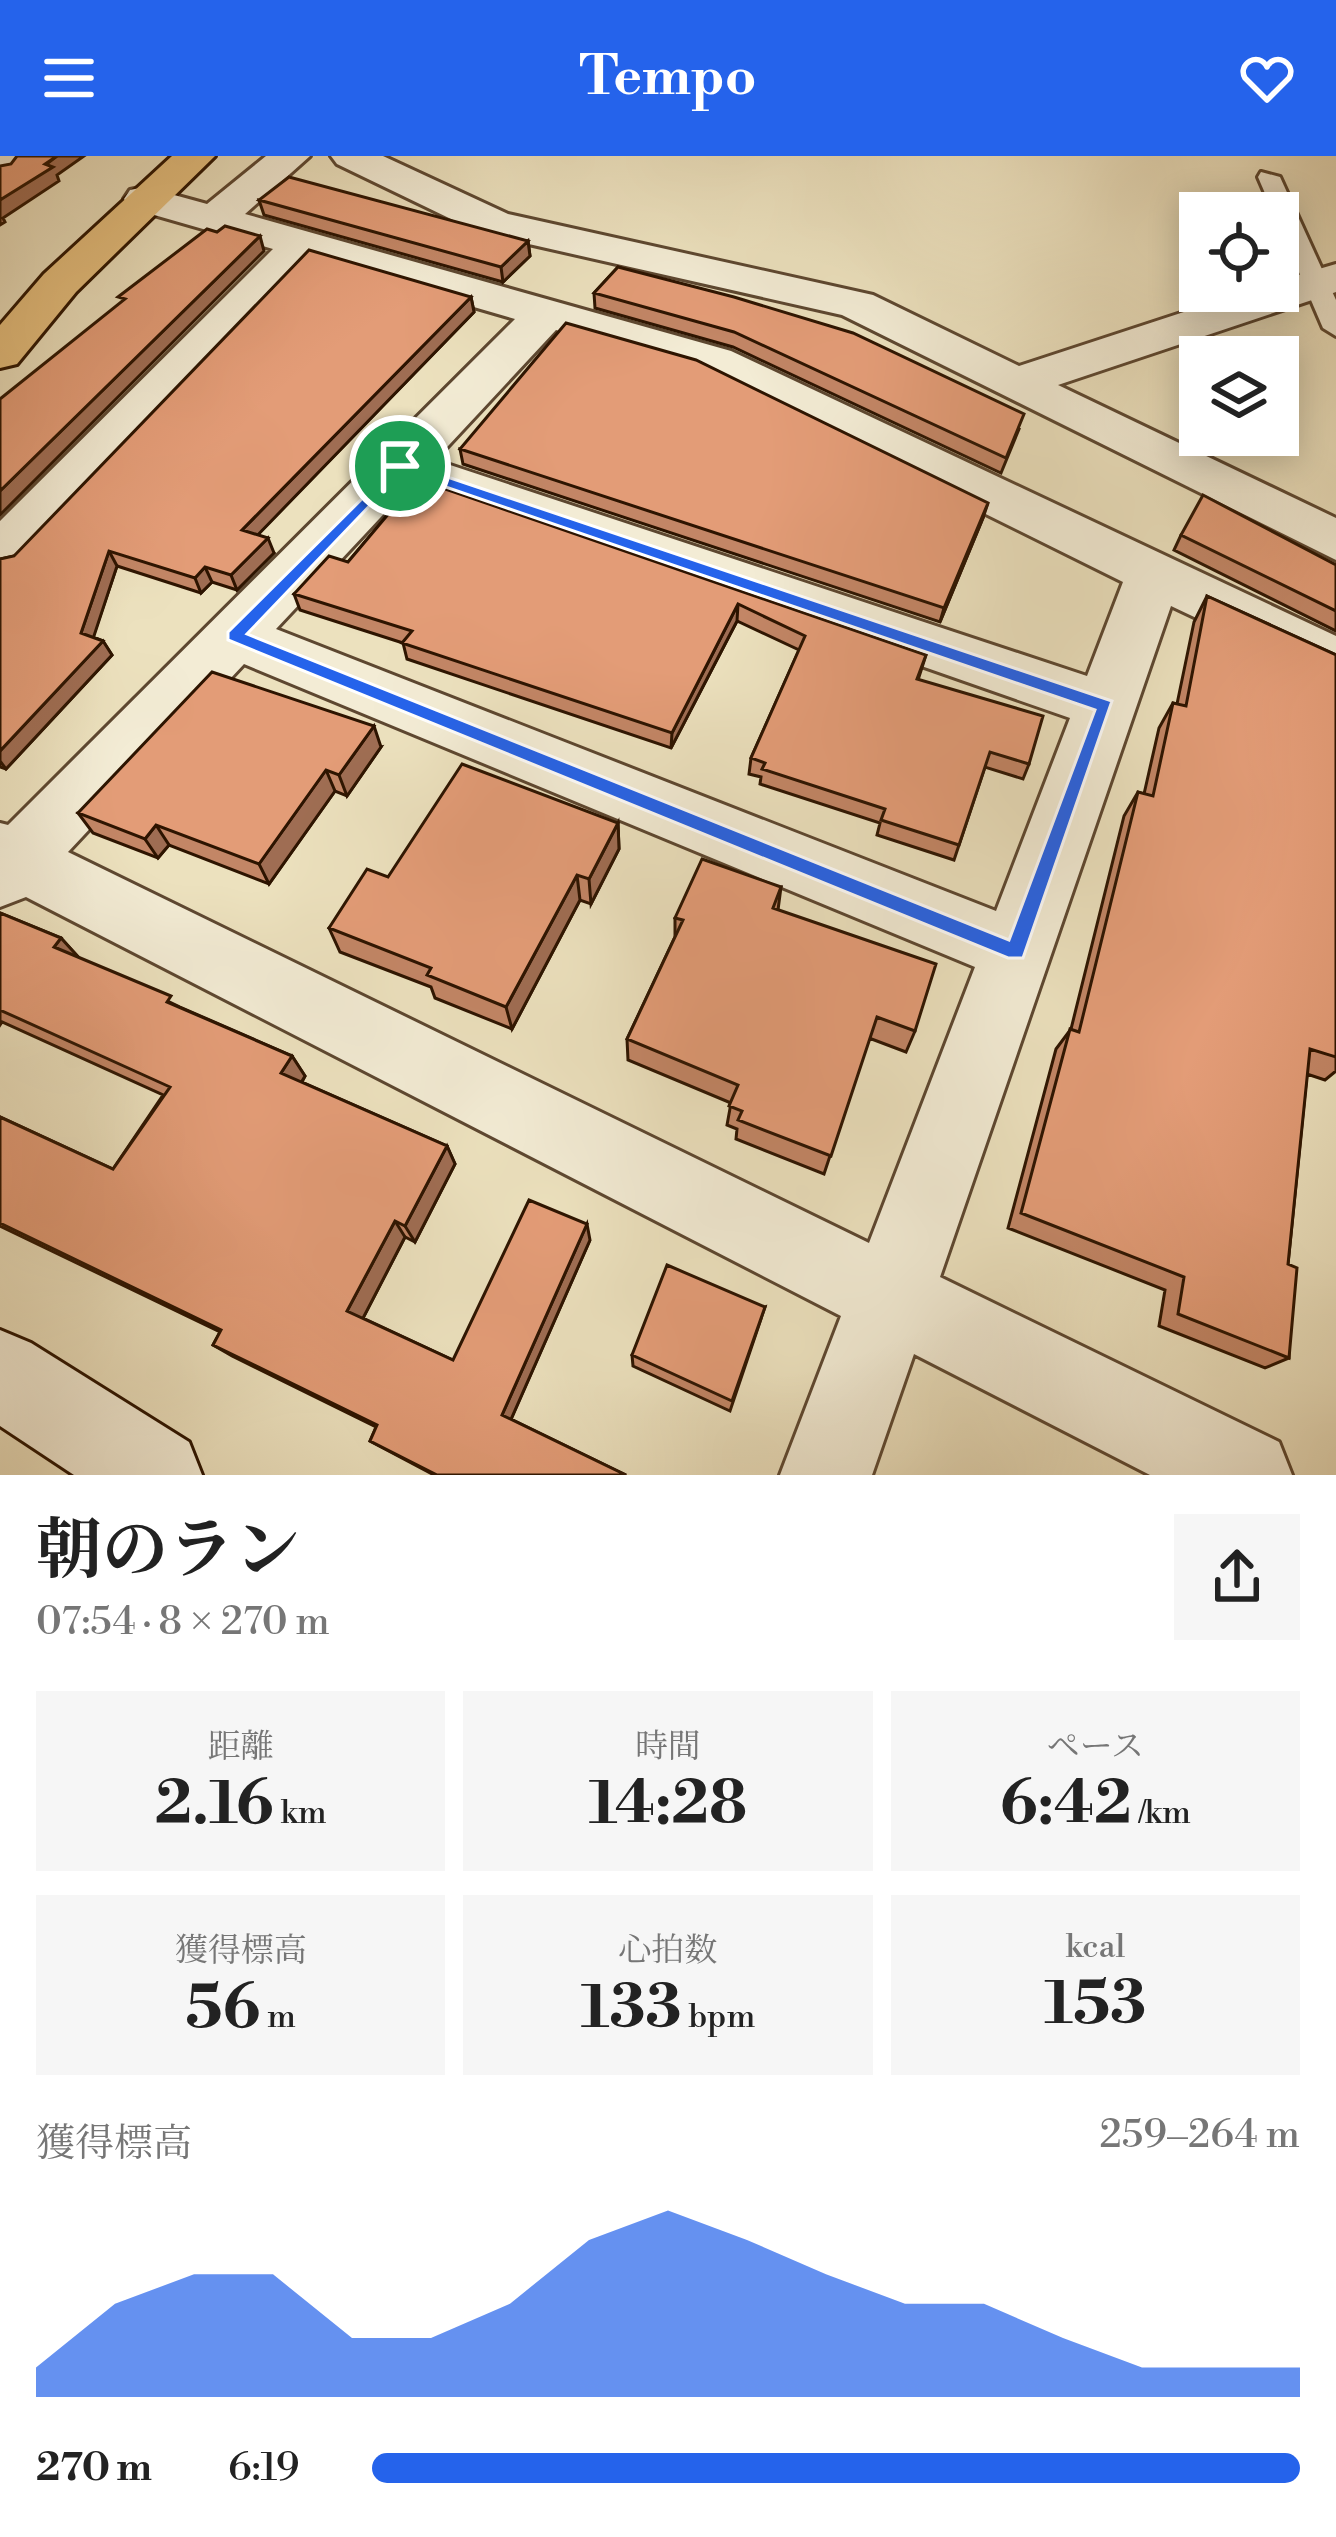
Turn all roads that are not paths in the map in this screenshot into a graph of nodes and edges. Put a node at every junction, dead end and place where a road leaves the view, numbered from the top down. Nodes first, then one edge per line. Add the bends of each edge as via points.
1 (14, 156) edge
2 (195, 156) edge
3 (290, 156) edge
4 (351, 156) edge
5 (0, 167) edge
6 (1269, 177) dead end
7 (145, 200) junction
8 (214, 219) junction
9 (304, 243) junction
10 (1326, 281) edge
11 (60, 283) junction
12 (545, 315) junction
13 (0, 319) edge
14 (1336, 328) edge
15 (0, 354) edge
16 (1018, 382) junction
17 (400, 466) junction
18 (1336, 541) edge
19 (0, 554) edge
20 (1154, 574) junction
21 (234, 636) junction
22 (1336, 662) edge
23 (1105, 706) junction
24 (6, 863) edge
25 (1016, 952) junction
26 (891, 1298) junction
27 (0, 1374) edge
28 (156, 1475) edge
29 (826, 1475) edge
30 (1246, 1475) edge

1 - 5 street
2 - 7 main road
3 - 8 street
4 - 16 street via 495,224 857,305
6 - 10 lane
7 - 8 street
7 - 11 main road
8 - 9 street
9 - 12 street
9 - 19 street
10 - 14 lane
10 - 16 street
11 - 13 main road
11 - 15 main road
12 - 17 street
12 - 20 street via 714,361
16 - 18 street
17 - 21 street
17 - 23 street
20 - 22 street
20 - 23 street
21 - 24 street
21 - 25 street
23 - 25 street
24 - 26 street
25 - 26 street
26 - 29 street
26 - 30 street
27 - 28 street

